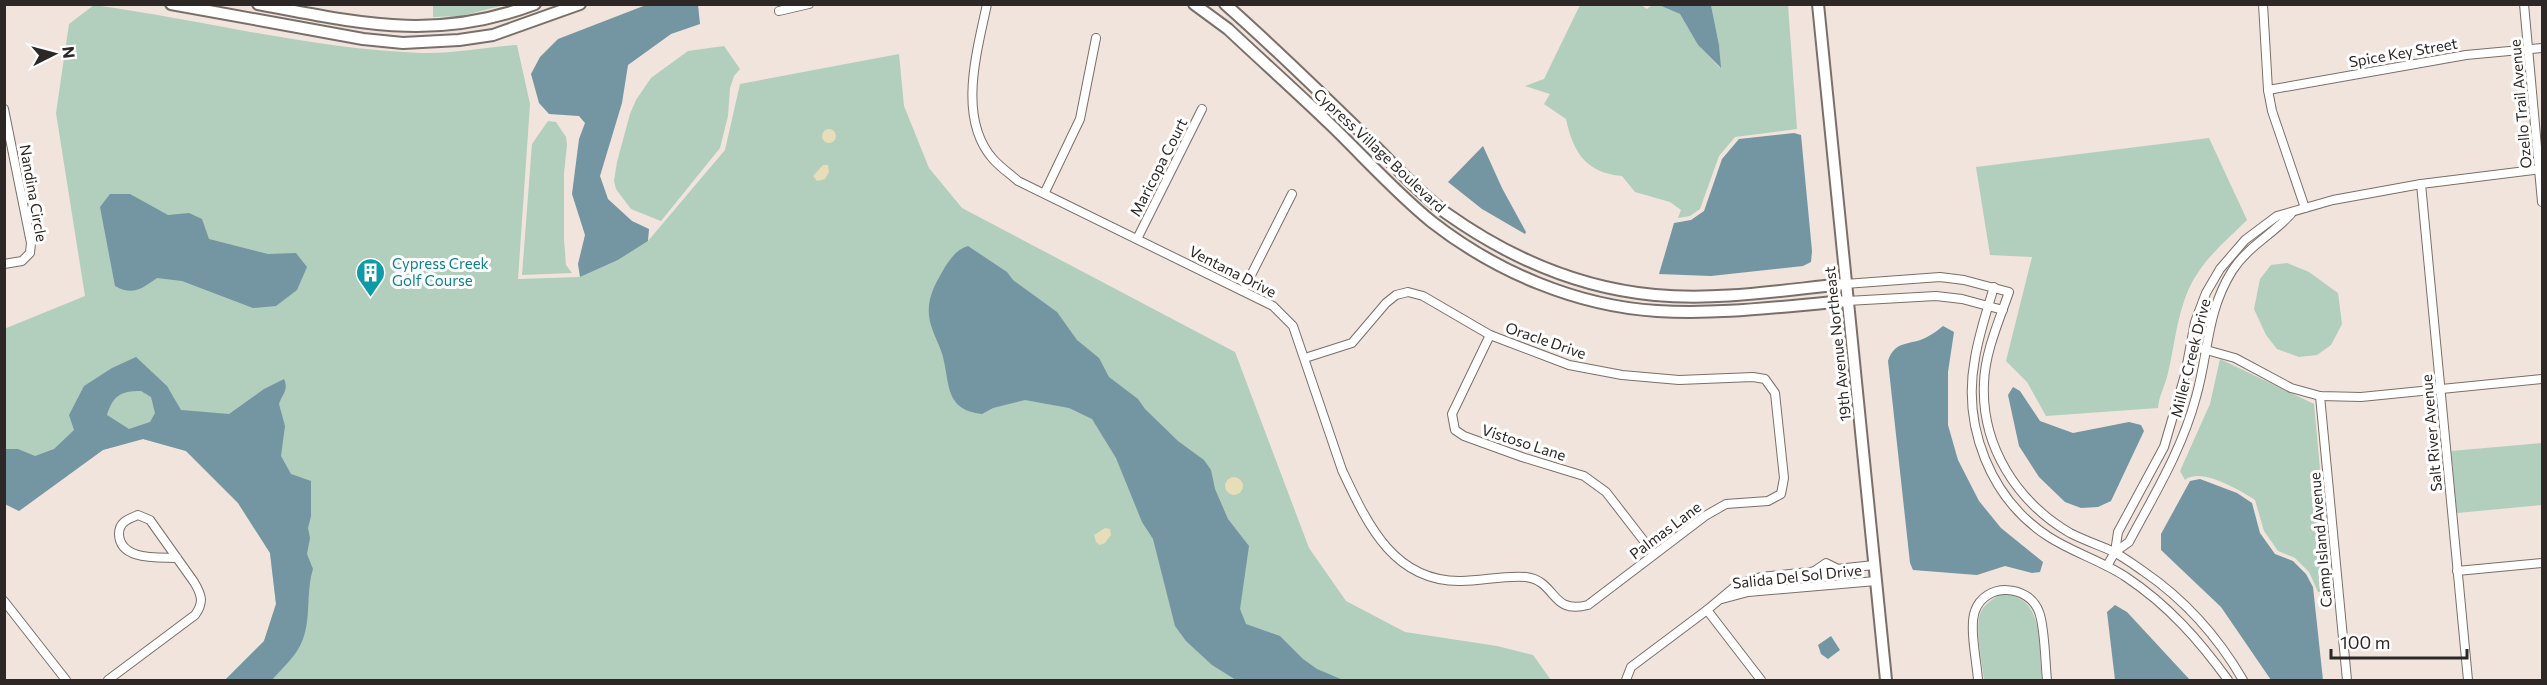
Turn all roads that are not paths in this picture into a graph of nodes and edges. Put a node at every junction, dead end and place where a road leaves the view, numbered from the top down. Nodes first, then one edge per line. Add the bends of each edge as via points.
1 (171, 4) edge
2 (258, 4) edge
3 (535, 4) edge
4 (580, 4) edge
5 (809, 4) edge
6 (987, 4) edge
7 (1194, 4) edge
8 (1225, 4) edge
9 (1818, 4) edge
10 (2263, 4) edge
11 (2524, 4) edge
12 (780, 11) dead end
13 (1095, 38) dead end
14 (2528, 48) junction
15 (2542, 48) edge
16 (2268, 90) junction
17 (4, 109) edge
18 (1202, 109) dead end
19 (2541, 169) edge
20 (2421, 184) junction
21 (1045, 192) junction
22 (1292, 194) dead end
23 (2542, 202) edge
24 (2305, 208) junction
25 (2291, 214) junction
26 (1137, 237) junction
27 (2230, 256) junction
28 (2238, 262) junction
29 (4, 264) edge
30 (1845, 284) junction
31 (1994, 287) junction
32 (1243, 291) junction
33 (1847, 301) junction
34 (1988, 306) junction
35 (2003, 310) junction
36 (1490, 334) junction
37 (2192, 346) junction
38 (2205, 349) junction
39 (1305, 358) junction
40 (2542, 379) edge
41 (2440, 389) junction
42 (2320, 396) junction
43 (1779, 424) joint
44 (2115, 552) junction
45 (1654, 554) junction
46 (177, 558) junction
47 (2542, 563) edge
48 (1874, 565) junction
49 (2107, 566) junction
50 (2457, 571) junction
51 (1813, 572) junction
52 (1796, 573) junction
53 (1876, 581) junction
54 (1815, 586) junction
55 (1797, 588) junction
56 (1720, 599) junction
57 (4, 602) edge
58 (1576, 608) joint
59 (1707, 610) junction
60 (66, 681) edge
61 (108, 681) edge
62 (1626, 681) edge
63 (1761, 681) edge
64 (1886, 681) edge
65 (1978, 681) edge
66 (2047, 681) edge
67 (2228, 681) edge
68 (2243, 681) edge
69 (2347, 681) edge
70 (2468, 681) edge

1 - 4 street via 403,43 493,35
2 - 3 street via 365,24 419,28 475,22
5 - 12 street
6 - 21 street, Ventana Drive via 972,82 973,110 980,136 992,158 1018,181
7 - 33 street, Cypress Village Boulevard via 1245,45 1433,222 1519,275 1578,297 1655,311 1727,312
8 - 30 street, Cypress Village Boulevard via 1444,212 1541,267 1616,289 1682,297
9 - 30 street, 19th Avenue Northeast
10 - 16 street
11 - 14 street, Ozello Trail Avenue
13 - 21 street via 1080,119
14 - 15 street, Spice Key Street
14 - 16 street, Spice Key Street via 2396,66
14 - 19 street, Ozello Trail Avenue
16 - 24 street
17 - 29 street, Nandina Circle via 31,243 30,253 22,261
18 - 26 street, Maricopa Court
19 - 20 street, Miller Creek Drive
19 - 23 street, Ozello Trail Avenue
20 - 24 street, Miller Creek Drive
20 - 41 street, Salt River Avenue
21 - 26 street, Ventana Drive
22 - 32 street
24 - 25 street, Miller Creek Drive
25 - 27 street, Miller Creek Drive via 2277,216 2260,227
25 - 28 street, Miller Creek Drive
26 - 32 street, Ventana Drive
27 - 28 street
27 - 37 street, Miller Creek Drive via 2206,293 2195,322
28 - 38 street, Miller Creek Drive via 2212,313
30 - 31 street via 1940,278
30 - 33 street, 19th Avenue Northeast
31 - 34 street
31 - 35 street via 2009,291
32 - 39 street, Ventana Drive via 1273,306 1293,326
33 - 34 street via 1936,296
33 - 48 street, 19th Avenue Northeast
34 - 35 street
34 - 49 street via 1975,358 1972,404 1980,446 1992,476 2032,524 2049,537
35 - 44 street via 1987,359 1984,383 1990,436 2001,462 2030,503 2054,522
36 - 39 street, Oracle Drive via 1423,296 1408,292 1386,303 1352,343
36 - 43 street, Oracle Drive via 1569,365 1622,375 1679,380 1765,379 1775,393
36 - 45 street, Vistoso Lane via 1452,414 1455,430 1584,476 1606,492
37 - 38 street
37 - 44 street, Miller Creek Drive via 2164,447 2118,532
38 - 42 street via 2235,358 2291,388
38 - 44 street, Miller Creek Drive via 2197,395 2182,442 2129,542
39 - 58 street, Ventana Drive via 1350,488 1382,544 1400,561 1416,572 1439,579 1527,577 1544,584 1562,605
40 - 41 street
41 - 42 street via 2361,397
41 - 50 street, Salt River Avenue
42 - 69 street, Camp Island Avenue
43 - 45 street, Palmas Lane via 1784,478 1780,494 1768,501 1726,504
44 - 49 street
44 - 68 street via 2186,606 2219,643
45 - 58 street, Palmas Lane via 1588,605
46 - 46 street via 138,555 126,550 119,529 126,520 138,515 150,520
46 - 61 street via 201,593 201,606 195,615
47 - 50 street
48 - 51 street, Salida Del Sol Drive via 1839,570 1826,563
48 - 53 street, 19th Avenue Northeast
49 - 67 street via 2141,587 2179,619
50 - 70 street, Salt River Avenue
51 - 52 street, Salida Del Sol Drive
51 - 54 street
52 - 55 street
52 - 56 street, Salida Del Sol Drive via 1738,584
53 - 54 street, Salida Del Sol Drive
53 - 64 street, 19th Avenue Northeast
54 - 55 street, Salida Del Sol Drive
55 - 56 street, Salida Del Sol Drive
56 - 59 street, Salida Del Sol Drive
57 - 60 street
59 - 62 street, Salida Del Sol Drive via 1631,667
59 - 63 street
65 - 66 street via 1975,610 1998,590 2012,589 2034,601 2040,613

